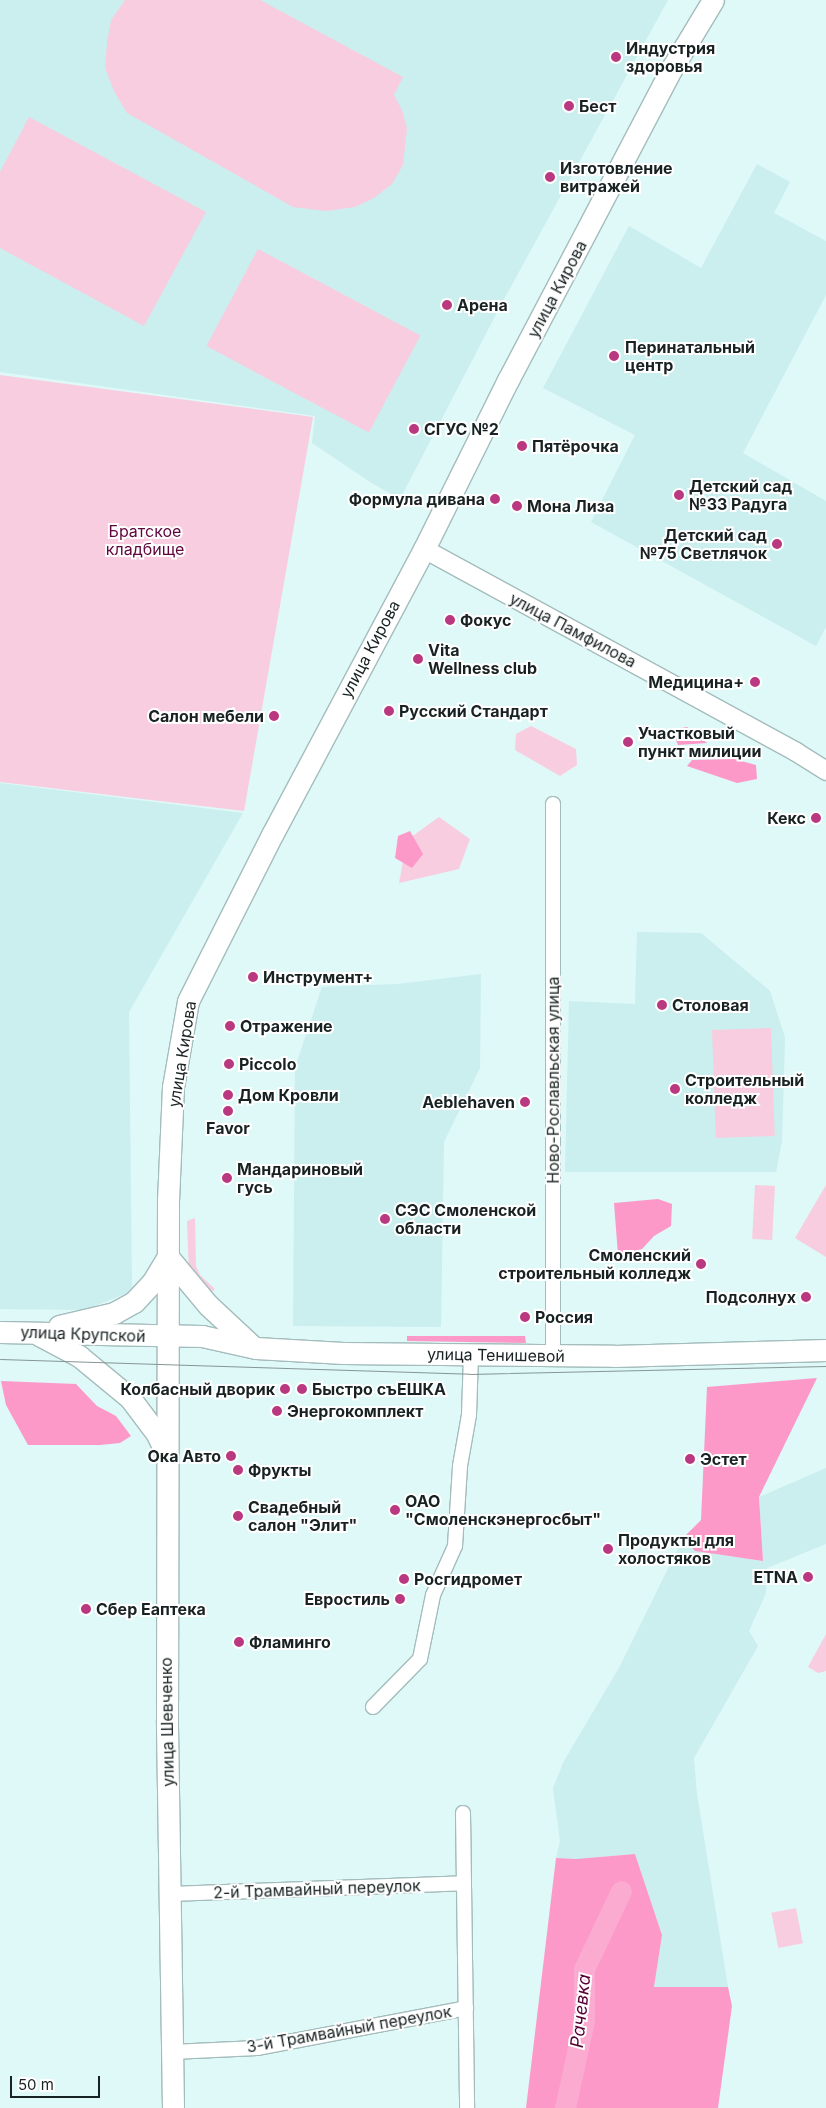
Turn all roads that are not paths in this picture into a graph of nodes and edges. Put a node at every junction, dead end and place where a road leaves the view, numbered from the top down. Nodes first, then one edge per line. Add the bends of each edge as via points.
1 (713, 0) edge
2 (424, 549) junction
3 (826, 771) edge
4 (552, 804) dead end
5 (168, 1257) junction
6 (0, 1332) edge
7 (35, 1332) junction
8 (167, 1344) junction
9 (256, 1348) junction
10 (826, 1350) edge
11 (470, 1354) junction
12 (553, 1355) junction
13 (167, 1454) junction
14 (373, 1707) dead end
15 (463, 1813) dead end
16 (464, 1883) junction
17 (170, 1894) junction
18 (466, 2008) junction
19 (172, 2052) junction
20 (173, 2108) edge
21 (467, 2108) edge

1 - 2 main road, улица Кирова via 672,68 512,372
2 - 3 street, улица Памфилова
2 - 5 main road, улица Кирова via 188,1001 173,1087
4 - 12 street, Ново-Рославльская улица
5 - 7 main road via 152,1283 134,1302 114,1313
5 - 8 main road, улица Кирова
5 - 9 main road via 220,1318
6 - 7 main road, улица Крупской
7 - 8 main road, улица Крупской
7 - 13 main road via 79,1356 130,1398 157,1434
8 - 9 main road, улица Тенишевой via 202,1336
8 - 13 main road, улица Шевченко
9 - 11 main road, улица Тенишевой via 343,1353
10 - 12 main road, улица Тенишевой
11 - 12 main road, улица Тенишевой
11 - 14 street via 468,1414 460,1466 455,1546 433,1595 420,1659
13 - 17 main road, улица Шевченко
15 - 16 street
16 - 17 street, 2-й Трамвайный переулок
16 - 18 street
17 - 19 main road, улица Шевченко
18 - 19 street, 3-й Трамвайный переулок via 256,2048
18 - 21 street
19 - 20 main road, улица Шевченко

